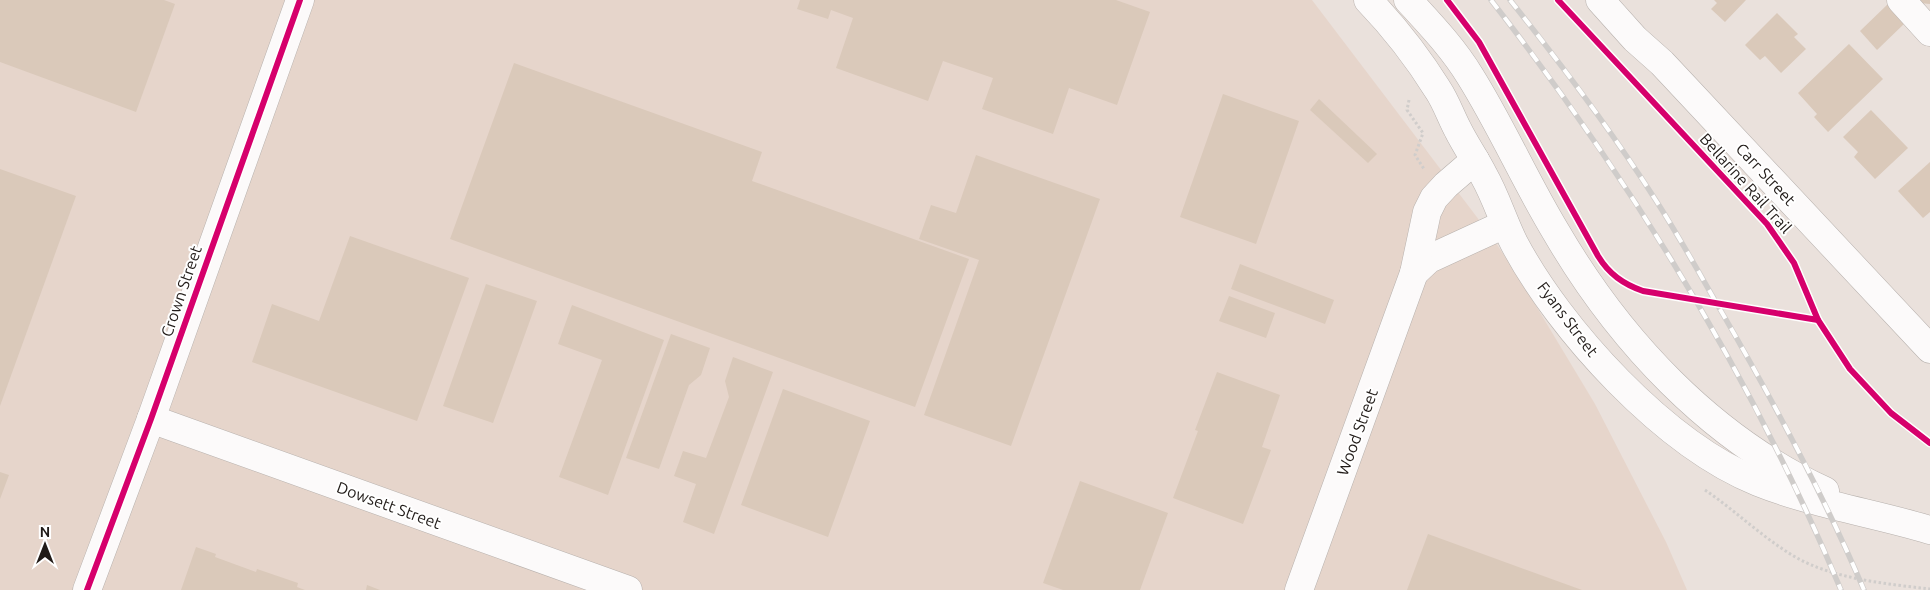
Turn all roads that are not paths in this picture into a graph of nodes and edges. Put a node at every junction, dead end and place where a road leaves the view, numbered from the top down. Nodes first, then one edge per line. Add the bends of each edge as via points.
1 (300, 0) edge
2 (1368, 0) edge
3 (1408, 0) edge
4 (1600, 0) edge
5 (1901, 0) edge
6 (1930, 32) edge
7 (1515, 158) junction
8 (1475, 160) junction
9 (1534, 193) junction
10 (1505, 224) junction
11 (1414, 273) junction
12 (1929, 345) edge
13 (151, 419) junction
14 (1880, 515) junction
15 (1930, 530) edge
16 (87, 590) edge
17 (628, 590) edge
18 (1299, 590) edge

1 - 13 street, Crown Street
2 - 8 street, Fyans Street via 1436,86
3 - 7 street, Fyans Street via 1470,75
4 - 12 street, Carr Street
5 - 6 street
7 - 8 street
7 - 9 street, Fyans Street
8 - 10 street, Fyans Street
8 - 11 street, Wood Street via 1434,198 1423,226
9 - 10 street
9 - 14 street, Fyans Street via 1582,275 1612,318 1686,396 1714,421 1766,458 1814,486
10 - 11 street via 1430,259
10 - 14 street, Fyans Street via 1526,264 1598,360 1671,428 1718,461 1755,481 1797,496
11 - 18 street, Wood Street
13 - 16 street, Crown Street
13 - 17 street, Dowsett Street
14 - 15 street, Fyans Street

